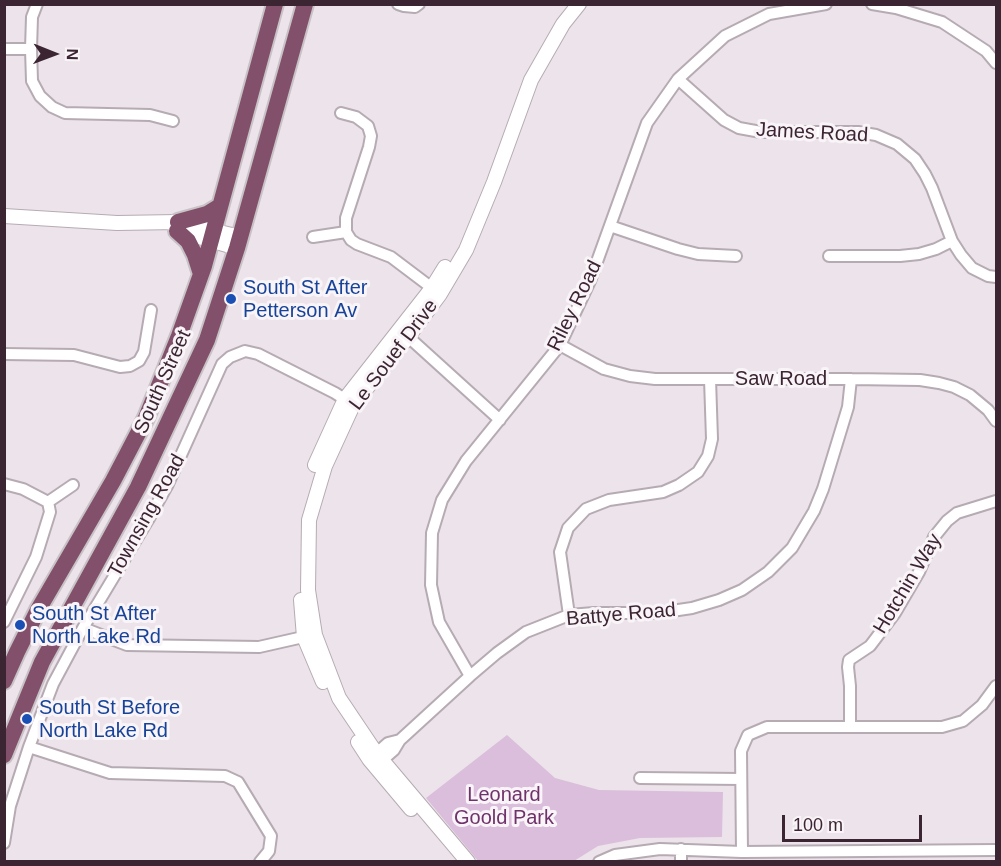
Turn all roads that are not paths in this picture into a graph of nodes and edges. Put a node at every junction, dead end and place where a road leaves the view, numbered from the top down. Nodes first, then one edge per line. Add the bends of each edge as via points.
1 (38, 4) edge
2 (275, 4) edge
3 (305, 4) edge
4 (398, 4) edge
5 (419, 4) edge
6 (571, 4) edge
7 (579, 4) edge
8 (826, 4) edge
9 (872, 4) edge
10 (4, 49) edge
11 (30, 49) junction
12 (996, 63) edge
13 (678, 79) junction
14 (341, 113) dead end
15 (173, 121) dead end
16 (220, 206) junction
17 (6, 214) edge
18 (172, 225) junction
19 (610, 226) junction
20 (346, 232) junction
21 (212, 235) junction
22 (313, 237) dead end
23 (952, 241) junction
24 (238, 242) junction
25 (736, 256) dead end
26 (829, 256) dead end
27 (201, 274) junction
28 (996, 277) edge
29 (436, 291) junction
30 (151, 309) dead end
31 (404, 333) junction
32 (560, 345) junction
33 (4, 354) edge
34 (710, 379) junction
35 (851, 379) junction
36 (349, 402) junction
37 (500, 420) junction
38 (996, 421) edge
39 (4, 484) edge
40 (73, 485) dead end
41 (996, 501) edge
42 (48, 502) junction
43 (569, 615) junction
44 (4, 622) edge
45 (83, 628) junction
46 (309, 636) junction
47 (470, 676) junction
48 (4, 681) edge
49 (996, 686) edge
50 (850, 726) junction
51 (29, 747) junction
52 (4, 755) edge
53 (376, 760) junction
54 (640, 778) dead end
55 (741, 779) junction
56 (4, 843) edge
57 (681, 849) junction
58 (996, 850) edge
59 (742, 852) junction
60 (943, 856) edge
61 (461, 860) edge
62 (260, 861) edge
63 (600, 861) edge
64 (681, 861) edge

1 - 11 street via 32,17
2 - 16 highway, South Street
3 - 24 highway, South Street
4 - 5 street
6 - 29 street, Le Souef Drive via 525,77 488,179
7 - 29 street, Le Souef Drive via 531,80 466,250
8 - 13 street, Riley Road via 769,14 725,36
9 - 12 street via 942,22 986,51
10 - 11 street
11 - 15 street via 32,81 52,107 65,113 150,115
13 - 19 street, Riley Road via 647,123
13 - 23 street, James Road via 724,120 739,128 760,132 858,132 897,144 926,174
14 - 20 street via 368,126 370,136 346,218
16 - 18 highway
16 - 21 highway, South Street
17 - 18 street
18 - 21 street
18 - 27 highway via 188,241
19 - 25 street via 698,254
19 - 32 street, Riley Road
20 - 22 street
20 - 29 street via 357,244 391,257
21 - 24 street
21 - 27 highway, South Street
23 - 26 street via 919,254
23 - 28 street, James Road via 972,268
24 - 52 highway, South Street via 207,340 138,487 42,662
27 - 48 highway, South Street via 147,418 38,610
29 - 31 street, Le Souef Drive
30 - 33 street via 144,352 130,366 74,355
31 - 36 street, Le Souef Drive
31 - 37 street
32 - 34 street, Saw Road via 604,369 630,376
32 - 37 street, Riley Road
34 - 35 street, Saw Road
34 - 43 street via 712,439 698,472 663,492 609,500 586,509 568,528 560,552
35 - 38 street, Saw Road via 939,382 970,395
35 - 43 street, Battye Road via 848,407 814,512 792,548 768,572 742,590 692,608 658,613
36 - 45 street, Townsing Road via 258,354 244,351 230,357 222,364 168,484
36 - 46 street, Le Souef Drive via 309,520
37 - 47 street, Riley Road via 466,461 442,500 432,533 431,585 439,622
39 - 42 street
40 - 42 street
41 - 50 street, Hotchin Way via 957,513 947,521 934,537 895,613 870,646 849,660
42 - 44 street via 50,512 36,557
43 - 47 street, Battye Road via 526,632
45 - 46 street via 128,645 259,647
45 - 51 street, Townsing Road via 53,684
46 - 53 street, Le Souef Drive via 339,698
47 - 53 street, Battye Road via 400,740 388,743
49 - 50 street via 963,721 942,727
50 - 55 street via 767,727 748,735 741,751
51 - 56 street, Townsing Road via 10,806
51 - 62 street via 110,774 225,776 238,782 271,836 269,851
53 - 61 street, Le Souef Drive
54 - 55 street
55 - 59 street
57 - 59 street
57 - 63 street via 615,855
57 - 64 street
58 - 60 street
59 - 60 street

